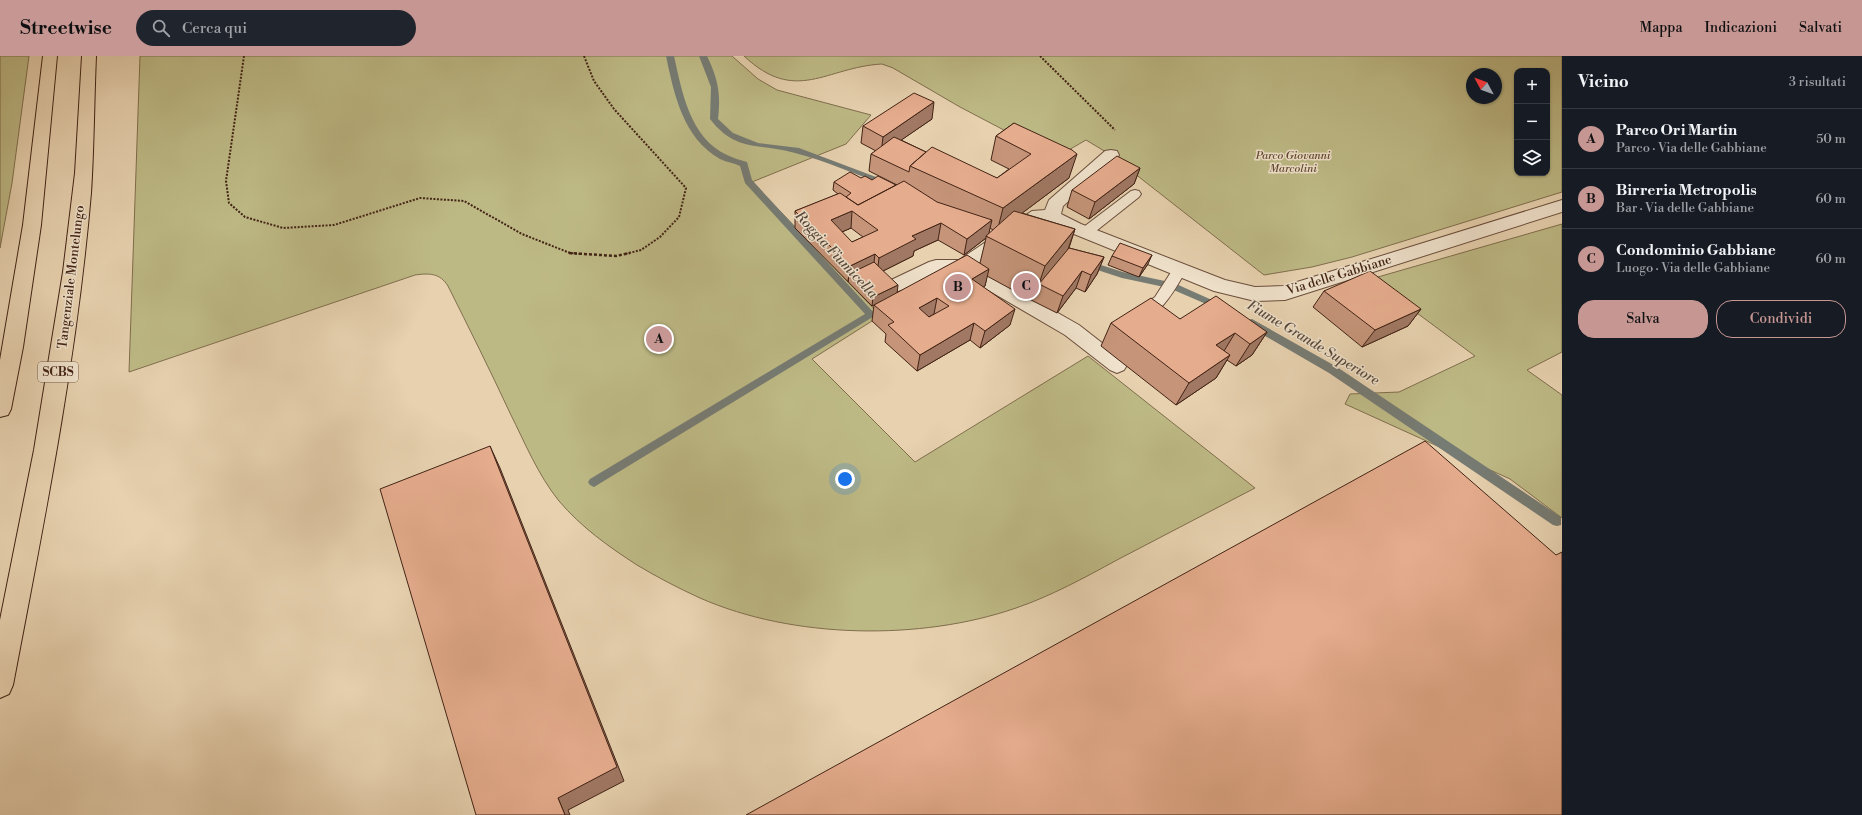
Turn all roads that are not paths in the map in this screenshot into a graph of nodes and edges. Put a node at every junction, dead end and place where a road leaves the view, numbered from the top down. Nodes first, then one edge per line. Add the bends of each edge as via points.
1 (50, 56) edge
2 (89, 56) edge
3 (1111, 156) road end
4 (1135, 194) dead end
5 (1562, 206) edge
6 (1052, 216) junction
7 (1086, 232) junction
8 (963, 267) junction
9 (1180, 269) junction
10 (896, 286) edge
11 (1140, 315) edge
12 (1117, 365) dead end
13 (0, 410) edge
14 (0, 685) edge

1 - 13 highway via 32,225
2 - 14 highway, Tangenziale Montelungo / SCBS via 80,211 64,333 40,484
3 - 6 street via 1055,204
4 - 7 lane
5 - 9 street, Via delle Gabbiane via 1285,293 1255,294 1221,286
6 - 7 street, Via delle Gabbiane
6 - 8 street via 1038,215
7 - 9 street, Via delle Gabbiane
8 - 10 street via 936,266
8 - 12 street via 1072,330
9 - 11 lane via 1160,301

